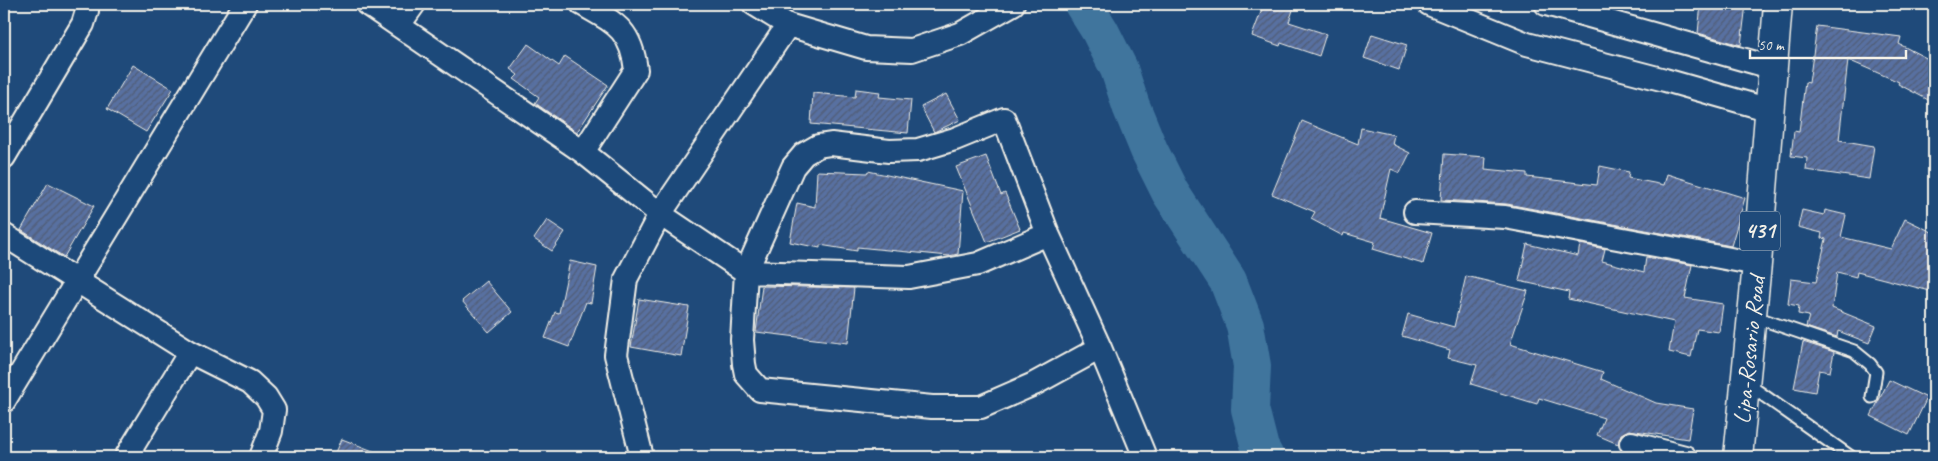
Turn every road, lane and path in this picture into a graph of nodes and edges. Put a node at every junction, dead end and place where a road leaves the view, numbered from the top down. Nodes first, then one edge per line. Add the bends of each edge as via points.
1 (86, 4) edge
2 (245, 4) edge
3 (367, 4) edge
4 (414, 4) edge
5 (582, 4) edge
6 (754, 4) edge
7 (1013, 4) edge
8 (1429, 4) edge
9 (1546, 4) edge
10 (1778, 4) edge
11 (1468, 11) edge
12 (399, 25) junction
13 (788, 25) junction
14 (1774, 68) junction
15 (1770, 110) junction
16 (583, 152) junction
17 (4, 157) edge
18 (1415, 212) dead end
19 (660, 214) junction
20 (1048, 234) junction
21 (4, 235) edge
22 (1757, 264) junction
23 (746, 272) junction
24 (76, 281) junction
25 (1752, 315) junction
26 (1100, 348) junction
27 (190, 352) junction
28 (1745, 382) junction
29 (1872, 397) dead end
30 (4, 401) edge
31 (1631, 443) dead end
32 (126, 457) edge
33 (261, 457) edge
34 (642, 457) edge
35 (1145, 457) edge
36 (1685, 457) edge
37 (1738, 457) edge
38 (1851, 457) edge

1 - 17 street via 83,24
2 - 24 street
3 - 12 street
4 - 12 street
5 - 16 street via 612,22 627,36 634,52 636,70
6 - 13 street
7 - 13 street via 960,34 912,50 866,48
8 - 11 street
9 - 14 street
10 - 14 main road, Lipa-Rosario Road / 431
11 - 15 street via 1527,44
12 - 16 street
13 - 19 street
14 - 15 main road, Lipa-Rosario Road / 431
15 - 22 main road, Lipa-Rosario Road / 431
16 - 19 street
18 - 22 street via 1505,217
19 - 23 street
19 - 34 street via 626,279 616,355
20 - 23 street via 978,264 910,277
20 - 23 street via 1004,119 918,150 889,151 831,144 818,146 804,154 793,167
20 - 26 street
21 - 24 street
22 - 25 main road, Lipa-Rosario Road / 431
23 - 26 street via 742,340 744,364 746,374 760,390 932,407 981,407 1034,384
24 - 27 street
24 - 30 street
25 - 28 main road, Lipa-Rosario Road / 431
25 - 29 lane via 1854,351 1876,372
26 - 35 street
27 - 32 street
27 - 33 street via 250,382 266,398 274,410 271,431
28 - 37 main road, Lipa-Rosario Road / 431
28 - 38 lane
31 - 36 street

